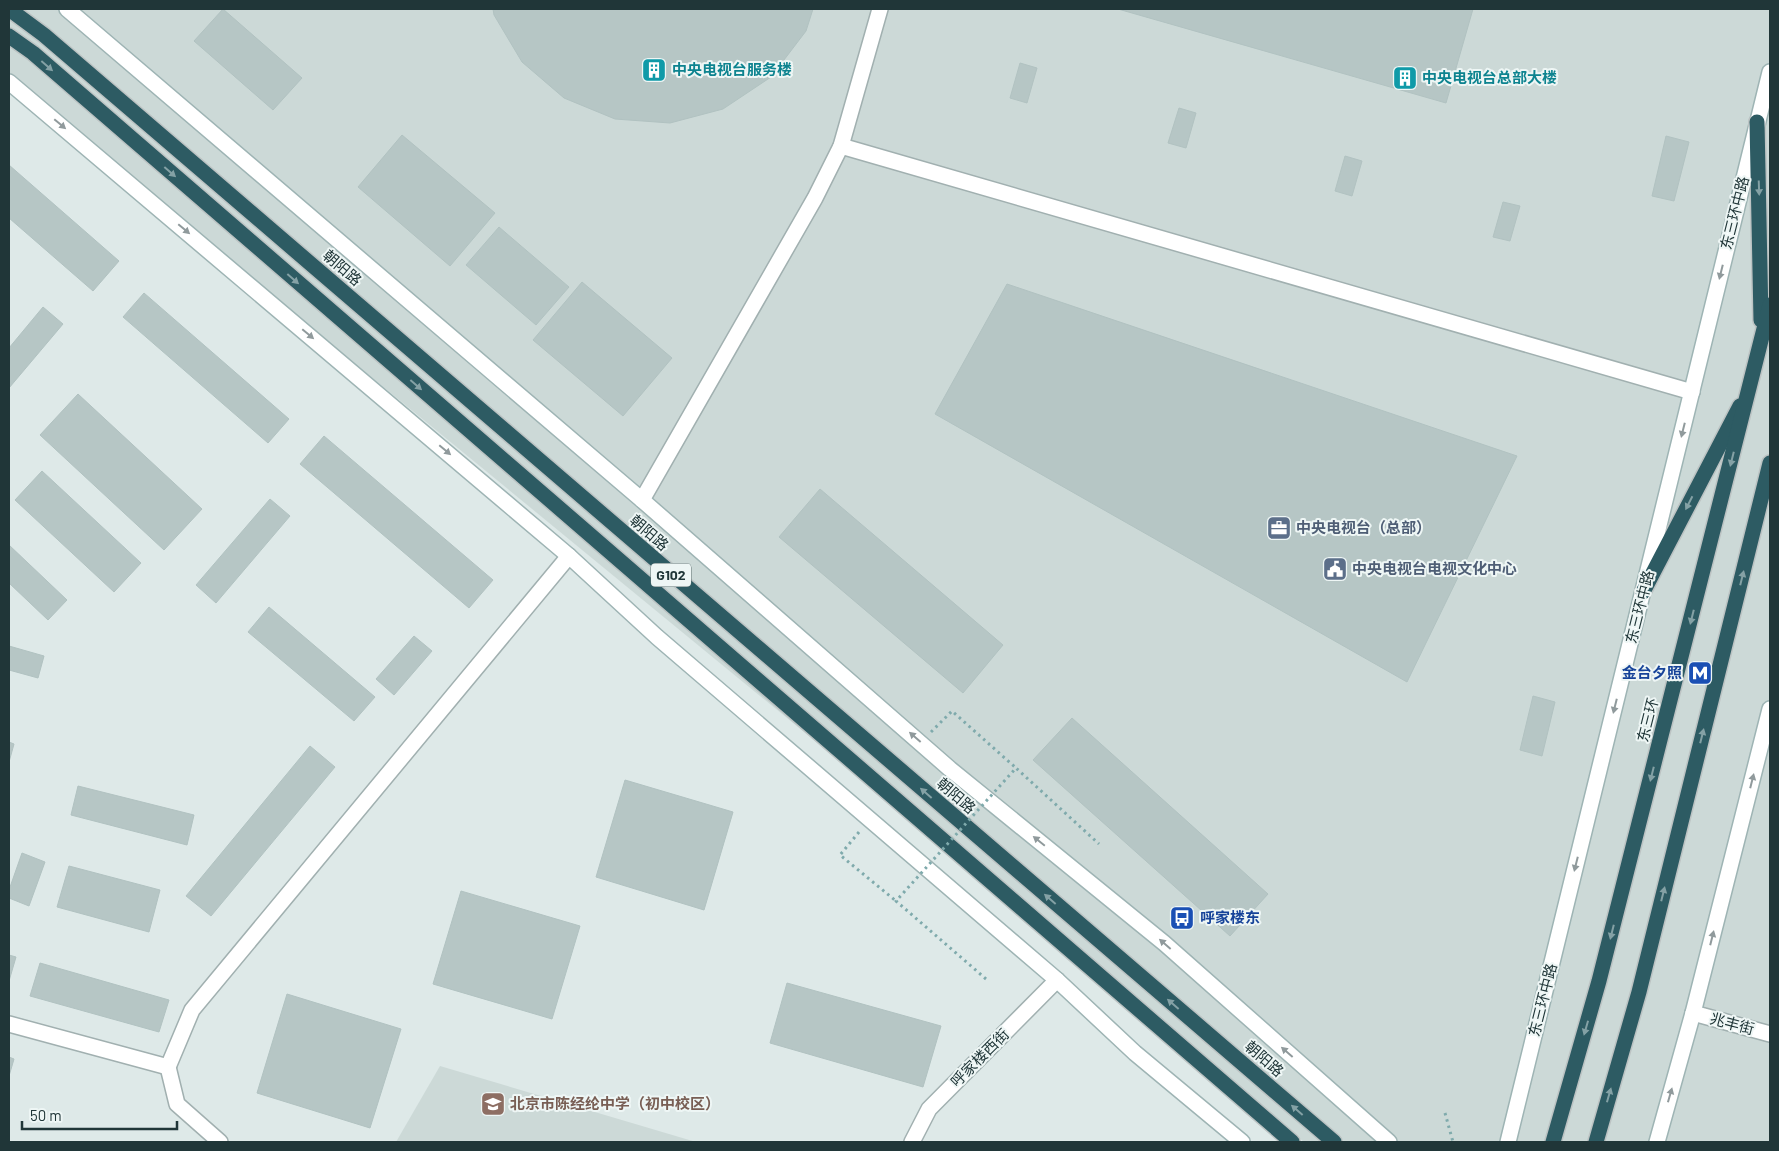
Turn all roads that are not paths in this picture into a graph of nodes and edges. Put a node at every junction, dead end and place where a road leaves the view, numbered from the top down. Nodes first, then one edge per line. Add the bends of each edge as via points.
1 (9, 9) edge
2 (67, 9) edge
3 (880, 9) edge
4 (9, 36) edge
5 (1770, 72) edge
6 (9, 82) edge
7 (1757, 122) junction
8 (841, 146) junction
9 (1770, 305) edge
10 (1761, 344) junction
11 (1752, 382) junction
12 (1692, 392) junction
13 (1770, 463) edge
14 (642, 500) junction
15 (569, 556) junction
16 (1643, 592) junction
17 (1770, 710) edge
18 (1056, 980) junction
19 (1693, 1013) junction
20 (9, 1024) edge
21 (1770, 1034) edge
22 (168, 1066) junction
23 (220, 1142) edge
24 (912, 1142) edge
25 (1242, 1142) edge
26 (1292, 1142) edge
27 (1334, 1142) edge
28 (1389, 1142) edge
29 (1508, 1142) edge
30 (1554, 1142) edge
31 (1596, 1142) edge
32 (1657, 1142) edge

27 -> 1 highway, 朝阳路 / G102 via 52,42
2 - 14 street, 朝阳路
3 - 8 street
4 -> 26 highway, G102
5 - 7 street, 东三环中路
6 -> 15 street
7 -> 10 highway
7 -> 12 street, 东三环中路
8 - 12 street
8 - 14 street via 815,198
9 - 10 highway, 东三环
10 - 11 highway, 东三环
11 -> 16 highway
11 -> 30 highway, 东三环 via 1600,981
12 -> 16 street, 东三环中路
31 -> 13 highway via 1638,992
28 -> 14 street, 朝阳路 via 1164,943 921,742
15 - 18 street via 657,637
15 - 22 street via 192,1010
16 -> 29 street, 东三环中路
19 -> 17 street
18 - 24 street, 呼家楼西街 via 929,1109
18 - 25 street via 1136,1053
19 - 21 street, 兆丰街
32 -> 19 street
20 - 22 street
22 - 23 street via 177,1104

